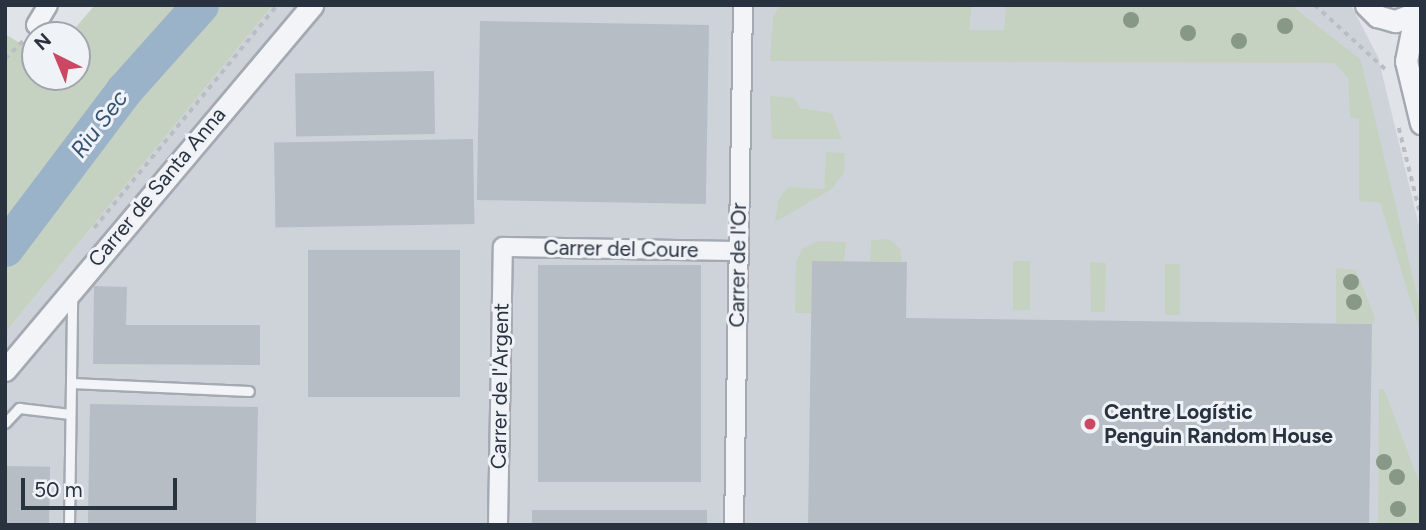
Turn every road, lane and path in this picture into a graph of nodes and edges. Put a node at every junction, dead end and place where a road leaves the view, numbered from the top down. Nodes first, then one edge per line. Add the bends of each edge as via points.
1 (48, 5) edge
2 (277, 5) edge
3 (312, 5) edge
4 (743, 5) edge
5 (1315, 5) edge
6 (1374, 12) edge
7 (1418, 13) edge
8 (38, 21) edge
9 (21, 41) edge
10 (5, 59) edge
11 (1406, 61) junction
12 (1387, 79) dead end
13 (1396, 116) dead end
14 (1421, 123) edge
15 (1421, 217) edge
16 (87, 238) dead end
17 (503, 247) joint
18 (739, 251) junction
19 (72, 288) junction
20 (5, 370) edge
21 (71, 383) junction
22 (249, 391) dead end
23 (71, 414) junction
24 (5, 423) edge
25 (69, 525) edge
26 (498, 525) edge
27 (734, 525) edge

1 - 8 street
2 - 16 path
3 - 19 street, Carrer de Santa Anna
4 - 18 street, Carrer de l'Or
5 - 12 path via 1384,66
6 - 7 street via 1395,21
6 - 11 street
7 - 11 street
9 - 10 path
11 - 14 street
13 - 15 path
17 - 18 street, Carrer del Coure
17 - 26 street, Carrer de l'Argent
18 - 27 street, Carrer de l'Or
19 - 20 street, Carrer de Santa Anna
19 - 21 lane
21 - 22 lane
21 - 23 lane
23 - 24 lane via 19,408
23 - 25 lane

